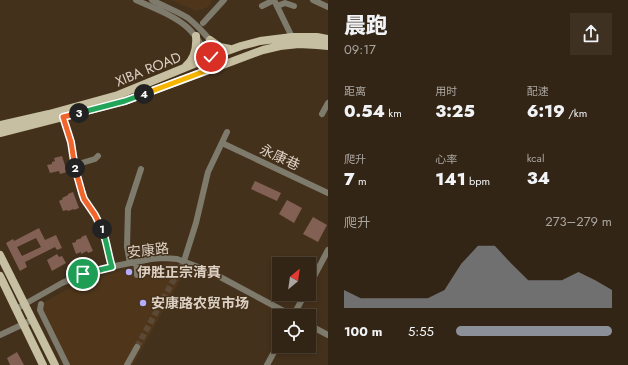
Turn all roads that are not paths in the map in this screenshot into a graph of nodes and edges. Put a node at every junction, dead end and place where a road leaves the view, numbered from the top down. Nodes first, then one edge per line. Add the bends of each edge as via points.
1 (136, 0) edge
2 (152, 0) edge
3 (224, 0) edge
4 (313, 0) edge
5 (275, 2) edge
6 (262, 6) dead end
7 (294, 6) dead end
8 (328, 7) edge
9 (203, 23) dead end
10 (196, 36) junction
11 (292, 37) junction
12 (328, 39) edge
13 (210, 40) junction
14 (328, 46) edge
15 (237, 48) junction
16 (219, 54) junction
17 (211, 57) junction
18 (220, 66) junction
19 (185, 68) junction
20 (328, 103) edge
21 (322, 114) dead end
22 (63, 117) junction
23 (0, 125) edge
24 (227, 132) dead end
25 (0, 133) edge
26 (222, 142) junction
27 (98, 156) dead end
28 (75, 165) junction
29 (141, 169) dead end
30 (328, 193) edge
31 (328, 250) edge
32 (0, 255) edge
33 (184, 261) junction
34 (133, 262) junction
35 (112, 267) junction
36 (316, 273) edge
37 (137, 275) dead end
38 (0, 276) edge
39 (41, 304) dead end
40 (24, 305) junction
41 (16, 309) junction
42 (280, 309) edge
43 (32, 320) junction
44 (23, 324) junction
45 (316, 329) edge
46 (0, 335) edge
47 (328, 335) edge
48 (58, 347) junction
49 (137, 347) tunnel mouth
50 (48, 352) junction
51 (274, 353) edge
52 (43, 365) edge
53 (55, 365) edge
54 (67, 365) edge
55 (127, 365) edge
56 (267, 365) edge

1 - 10 street via 175,18
2 - 13 street via 188,18
3 - 9 street
4 - 8 street
5 - 6 street
5 - 7 street
5 - 11 street
10 - 17 street
10 - 19 main road via 195,52
11 - 12 main road, XIBA ROAD
11 - 15 main road, XIBA ROAD via 260,41
13 - 15 main road via 220,47
13 - 16 street
14 - 18 main road, XIBA ROAD via 280,46
15 - 16 main road, XIBA ROAD
16 - 17 main road, XIBA ROAD
16 - 18 street
17 - 18 street
17 - 19 main road, XIBA ROAD
18 - 22 main road, XIBA ROAD via 125,101
19 - 23 main road, XIBA ROAD via 118,95
20 - 21 street
22 - 25 main road, XIBA ROAD
22 - 28 street
24 - 26 street
26 - 30 street, 永康巷
26 - 33 street via 208,172
27 - 28 street
28 - 35 street via 84,199 95,215 106,240
29 - 34 street via 128,209 127,247
31 - 36 street
32 - 40 main road
33 - 34 street, 安康路 via 162,258
33 - 42 street, 安康路
34 - 35 street, 安康路
34 - 37 street
35 - 40 street, 安康路 via 83,274 62,283
38 - 41 main road
39 - 48 street via 40,310
40 - 41 street, 安康路
40 - 43 main road
41 - 44 main road
43 - 44 street
43 - 50 main road
44 - 46 street
44 - 52 main road
45 - 47 street
48 - 50 street
48 - 54 street
49 - 55 street
50 - 53 main road
51 - 56 street

